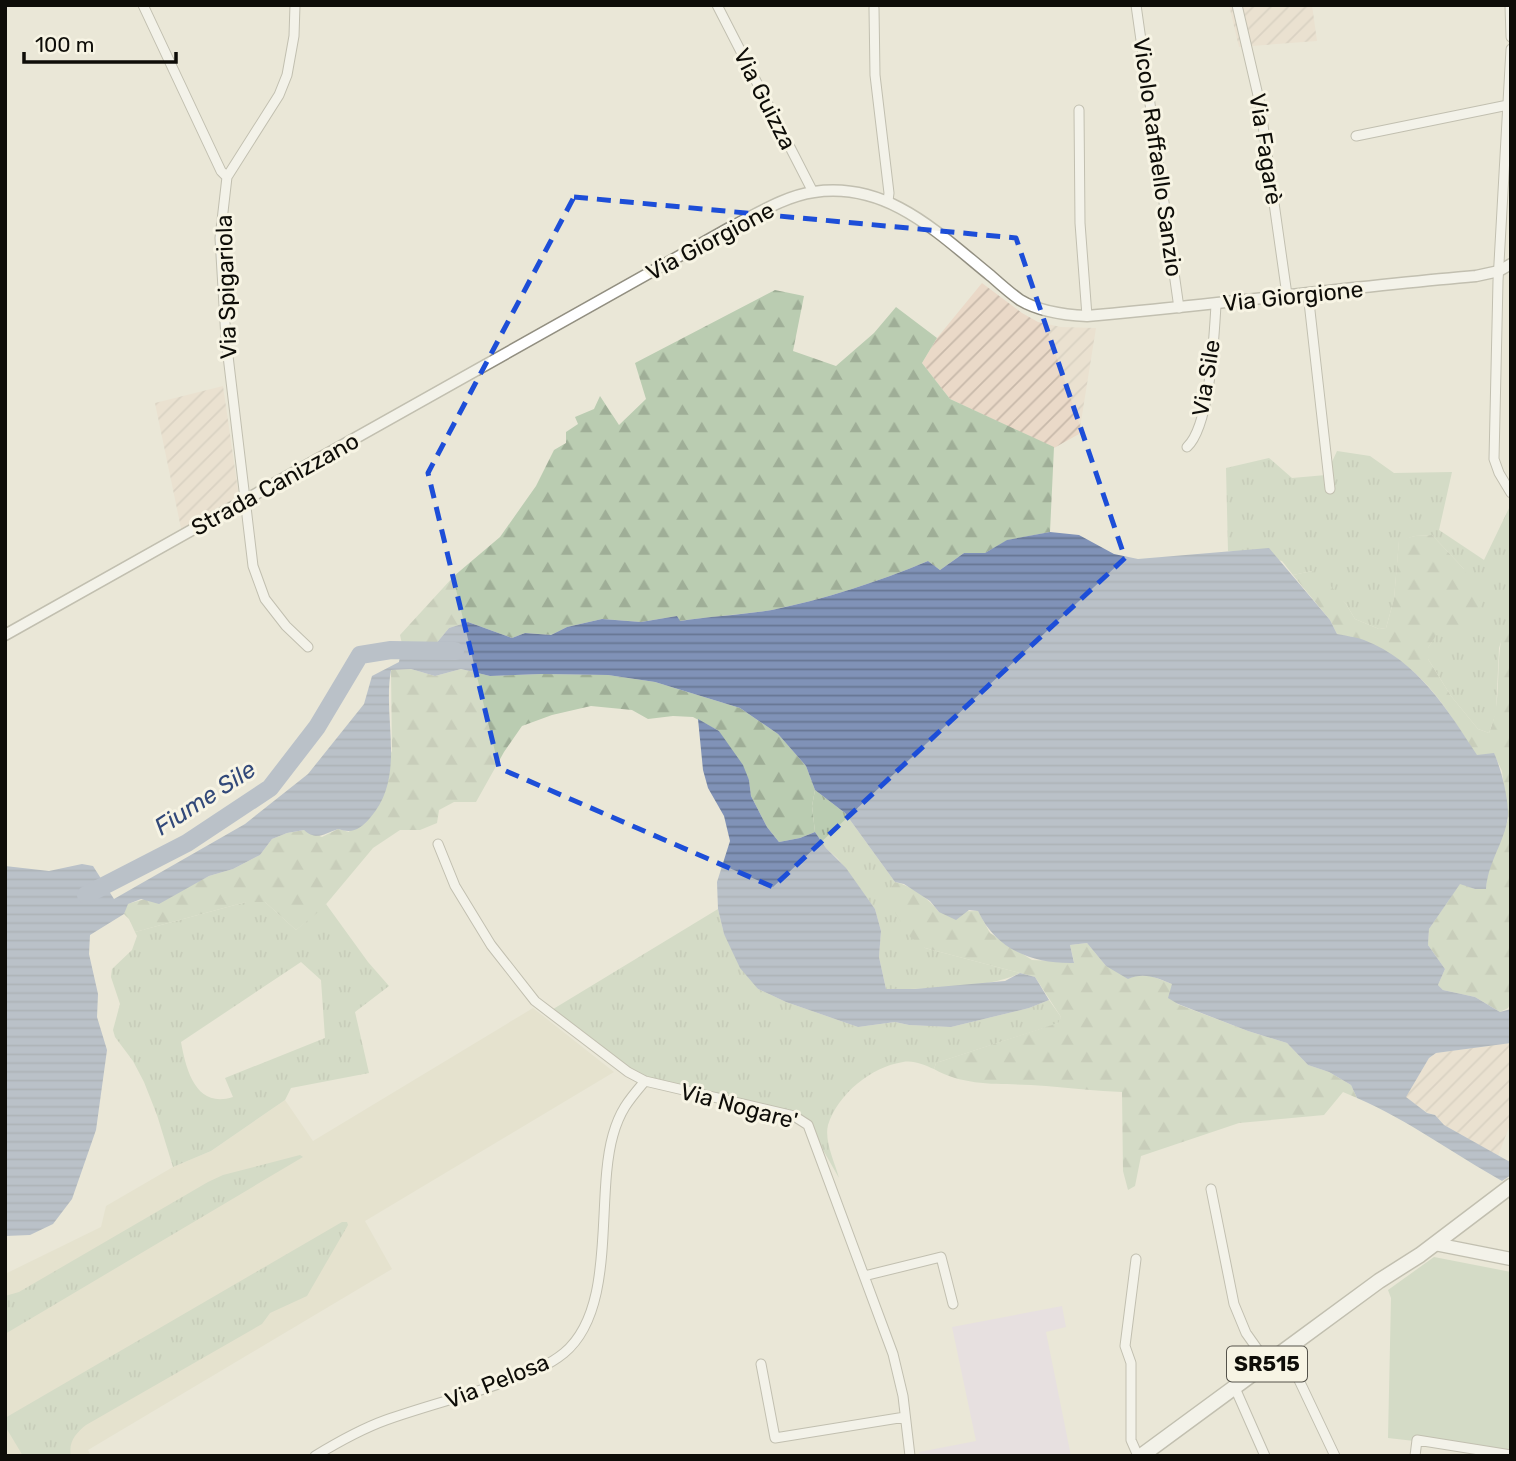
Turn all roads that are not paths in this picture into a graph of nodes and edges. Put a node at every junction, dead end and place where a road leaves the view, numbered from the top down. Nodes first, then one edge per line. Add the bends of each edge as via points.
1 (143, 5) edge
2 (295, 5) edge
3 (717, 5) edge
4 (1136, 5) edge
5 (1237, 5) edge
6 (1510, 5) edge
7 (874, 8) dead end
8 (1511, 37) edge
9 (1511, 49) edge
10 (1508, 105) junction
11 (1079, 110) dead end
12 (1356, 136) dead end
13 (227, 177) junction
14 (813, 192) junction
15 (888, 201) junction
16 (1511, 264) edge
17 (1499, 271) junction
18 (1308, 293) junction
19 (1287, 295) junction
20 (1216, 305) junction
21 (1179, 308) junction
22 (1087, 316) junction
23 (544, 332) joint
24 (1186, 447) dead end
25 (1331, 489) dead end
26 (1511, 493) edge
27 (244, 502) junction
28 (5, 635) edge
29 (309, 647) dead end
30 (438, 845) dead end
31 (645, 1081) junction
32 (1508, 1188) edge
33 (1211, 1189) dead end
34 (1428, 1245) junction
35 (1136, 1259) dead end
36 (1511, 1259) edge
37 (864, 1276) junction
38 (953, 1304) dead end
39 (1284, 1352) junction
40 (761, 1364) dead end
41 (1268, 1364) junction
42 (1235, 1388) junction
43 (905, 1417) junction
44 (1511, 1455) edge
45 (315, 1456) edge
46 (910, 1456) edge
47 (1140, 1456) edge
48 (1265, 1456) edge
49 (1335, 1456) edge
50 (1415, 1456) edge

1 - 13 street via 220,171
2 - 13 street, Via Spigariola via 290,57 279,95
3 - 14 street, Via Guizza
4 - 21 street, Vicolo Raffaello Sanzio
5 - 19 street, Via Fagarè via 1260,104
6 - 8 street
7 - 15 street via 875,75
9 - 10 street
10 - 12 street
10 - 17 street
11 - 22 street
13 - 27 street, Via Spigariola via 220,253
14 - 15 street, Via Giorgione via 862,193
14 - 23 street, Via Giorgione via 731,227
15 - 22 street, Via Giorgione via 926,223 1020,299 1042,310
16 - 17 street
17 - 18 street, Via Giorgione
17 - 26 street via 1494,459
18 - 19 street, Via Giorgione
18 - 25 street
19 - 20 street, Via Giorgione
20 - 21 street, Via Giorgione
20 - 24 street, Via Sile via 1206,397 1194,440
21 - 22 street, Via Giorgione
23 - 27 street, Strada Canizzano
27 - 28 street, Strada Canizzano
27 - 29 street, Via Spigariola via 253,566 265,599
30 - 31 street, Via Nogare' via 456,887 491,945 535,1001
31 - 37 street, Via Nogare' via 794,1116 808,1125
31 - 45 street, Via Pelosa via 632,1094 613,1134 595,1296 578,1339 543,1368 363,1429
32 - 34 main road, SR515
33 - 41 street via 1234,1304 1246,1333
34 - 36 main road
34 - 39 main road, SR515
35 - 47 street via 1125,1346 1131,1363 1131,1440
37 - 38 street via 941,1256
37 - 43 street, Via Nogare' via 893,1354
39 - 41 main road, SR515
39 - 49 street
40 - 43 street via 775,1438
41 - 42 main road, SR515
42 - 47 main road, SR515
42 - 48 street
43 - 46 street, Via Nogare'
44 - 50 street via 1417,1440

